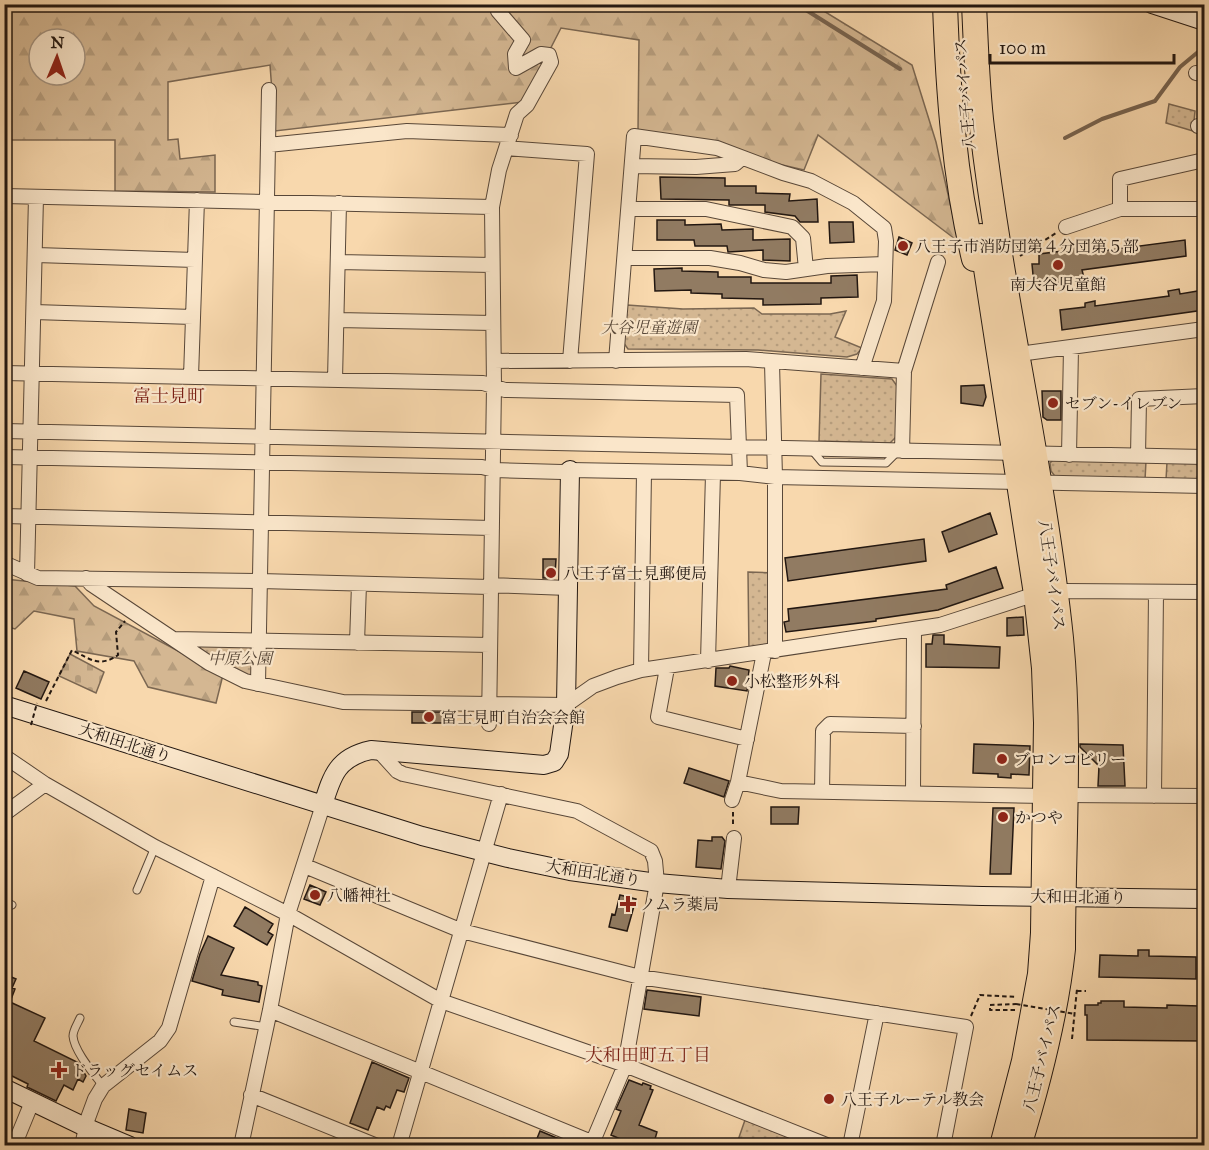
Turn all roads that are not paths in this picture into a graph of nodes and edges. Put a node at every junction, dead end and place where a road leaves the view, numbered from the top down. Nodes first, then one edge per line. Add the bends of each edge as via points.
1 (497, 4) edge
2 (945, 4) edge
3 (958, 4) edge
4 (974, 4) edge
5 (987, 4) edge
6 (1152, 4) edge
7 (1202, 15) edge
8 (970, 80) junction
9 (269, 90) dead end
10 (508, 142) junction
11 (268, 145) junction
12 (742, 158) junction
13 (1204, 160) edge
14 (632, 166) junction
15 (4, 196) edge
16 (36, 197) junction
17 (197, 200) junction
18 (268, 202) junction
19 (339, 203) junction
20 (492, 207) junction
21 (629, 209) junction
22 (1120, 209) junction
23 (1204, 209) edge
24 (1066, 227) road end
25 (36, 255) junction
26 (625, 258) junction
27 (195, 260) junction
28 (338, 262) junction
29 (938, 262) dead end
30 (885, 264) junction
31 (492, 265) junction
32 (806, 269) junction
33 (34, 312) junction
34 (193, 317) junction
35 (337, 320) junction
36 (493, 323) junction
37 (1204, 329) edge
38 (996, 339) junction
39 (1071, 348) junction
40 (1018, 354) junction
41 (494, 361) junction
42 (570, 361) junction
43 (616, 361) junction
44 (772, 363) junction
45 (862, 368) junction
46 (904, 371) junction
47 (4, 373) edge
48 (33, 374) junction
49 (191, 376) junction
50 (264, 378) junction
51 (335, 380) junction
52 (494, 386) junction
53 (1204, 396) edge
54 (4, 431) edge
55 (32, 431) junction
56 (263, 437) junction
57 (494, 442) junction
58 (740, 448) junction
59 (773, 449) junction
60 (900, 451) junction
61 (1023, 453) junction
62 (1069, 455) junction
63 (1138, 456) junction
64 (4, 457) edge
65 (1204, 457) edge
66 (32, 458) junction
67 (262, 463) junction
68 (494, 470) junction
69 (570, 470) junction
70 (644, 472) junction
71 (740, 473) junction
72 (713, 474) junction
73 (775, 477) junction
74 (1028, 483) junction
75 (1204, 486) edge
76 (4, 516) edge
77 (29, 517) junction
78 (260, 522) junction
79 (492, 528) junction
80 (4, 563) edge
81 (27, 574) junction
82 (86, 578) junction
83 (260, 581) junction
84 (359, 584) junction
85 (490, 586) junction
86 (568, 588) junction
87 (1046, 592) junction
88 (1156, 592) junction
89 (1204, 592) edge
90 (914, 630) junction
91 (173, 639) junction
92 (258, 640) junction
93 (357, 643) junction
94 (490, 645) junction
95 (770, 652) junction
96 (708, 661) junction
97 (667, 668) junction
98 (640, 670) junction
99 (258, 684) junction
100 (4, 705) edge
101 (489, 705) junction
102 (566, 705) junction
103 (489, 724) dead end
104 (914, 726) junction
105 (747, 738) junction
106 (378, 750) junction
107 (4, 756) edge
108 (738, 782) junction
109 (45, 784) junction
110 (822, 792) junction
111 (913, 793) junction
112 (501, 794) junction
113 (1055, 796) junction
114 (1154, 796) junction
115 (1204, 796) edge
116 (732, 800) road end
117 (323, 805) junction
118 (4, 814) edge
119 (734, 838) road end
120 (155, 847) junction
121 (485, 852) junction
122 (305, 866) junction
123 (213, 876) junction
124 (657, 883) junction
125 (137, 890) dead end
126 (728, 890) junction
127 (1053, 897) junction
128 (1204, 899) edge
129 (4, 901) edge
130 (12, 905) dead end
131 (288, 914) junction
132 (462, 931) junction
133 (640, 977) junction
134 (1071, 984) junction
135 (441, 1001) junction
136 (270, 1010) junction
137 (878, 1013) junction
138 (80, 1018) dead end
139 (1024, 1018) junction
140 (234, 1022) dead end
141 (267, 1027) junction
142 (625, 1065) junction
143 (421, 1071) junction
144 (103, 1086) junction
145 (4, 1088) edge
146 (251, 1095) junction
147 (32, 1102) junction
148 (86, 1127) junction
149 (595, 1144) edge
150 (14, 1146) edge
151 (82, 1146) edge
152 (130, 1146) edge
153 (241, 1146) edge
154 (377, 1146) edge
155 (399, 1146) edge
156 (829, 1146) edge
157 (850, 1146) edge
158 (943, 1146) edge
159 (988, 1146) edge
160 (1002, 1146) edge
161 (1019, 1146) edge
162 (1033, 1146) edge

1 - 10 street via 498,11 523,40 515,54 516,68 541,54 549,55 551,62 527,105 517,114
2 - 38 highway via 948,90 957,168 967,229
3 - 8 highway, 八王子バイパス
4 - 8 highway, 八王子バイパス
5 - 40 highway via 995,131 1008,222
6 - 7 street
8 - 38 highway, 八王子バイパス via 970,161
8 - 40 highway, 八王子バイパス
9 - 11 street
10 - 11 street via 407,131
10 - 20 street
10 - 42 street via 587,154
11 - 18 street
12 - 14 street via 735,164 696,167
12 - 14 street via 717,148 634,136
12 - 30 street via 834,191 869,214 884,228
13 - 22 street via 1120,179
14 - 21 street
15 - 16 street
16 - 17 street
16 - 25 street
17 - 18 street
17 - 27 street
18 - 19 street
18 - 50 street
19 - 20 street
19 - 28 street
20 - 31 street
21 - 26 street
21 - 32 street via 706,209 792,227 803,238
22 - 23 street
22 - 24 street
25 - 27 street
25 - 33 street
26 - 32 street via 710,258 764,270
26 - 43 street
27 - 34 street
28 - 31 street
28 - 35 street
29 - 46 street
30 - 32 street
30 - 45 street via 884,301
31 - 36 street
33 - 34 street
33 - 48 street
34 - 49 street
35 - 36 street
35 - 51 street
36 - 41 street
37 - 39 street
38 - 61 highway, 八王子バイパス
39 - 40 street
39 - 62 street
40 - 61 highway, 八王子バイパス
41 - 42 street
41 - 52 street
42 - 43 street
43 - 44 street via 746,359
44 - 45 street
44 - 59 street
45 - 46 street
46 - 60 street
47 - 48 street
48 - 49 street
48 - 55 street
49 - 50 street
50 - 51 street
50 - 56 street
51 - 52 street
52 - 57 street
52 - 58 street via 505,390 737,395
53 - 63 street via 1139,399
54 - 55 street
55 - 56 street
55 - 66 street
56 - 57 street
56 - 67 street
57 - 58 street
57 - 68 street
58 - 59 street
58 - 71 street
59 - 60 street
59 - 73 street
60 - 61 street
61 - 62 street
61 - 74 highway, 八王子バイパス
62 - 63 street
63 - 65 street
64 - 66 street
66 - 67 street
66 - 77 street
67 - 68 street
67 - 78 street
68 - 69 street
68 - 79 street
69 - 70 street
69 - 86 street
70 - 72 street
70 - 98 street
71 - 72 street
71 - 73 street
72 - 96 street
73 - 74 street
73 - 95 street
74 - 75 street
74 - 87 highway, 八王子バイパス
76 - 77 street
77 - 78 street
77 - 81 street
78 - 79 street
78 - 83 street
79 - 85 street
80 - 81 street
81 - 82 street via 38,578
82 - 83 street
82 - 91 street
83 - 84 street
83 - 92 street
84 - 85 street
84 - 93 street
85 - 86 street
85 - 94 street
86 - 102 street
87 - 88 street
87 - 90 street
87 - 113 highway, 八王子バイパス via 1065,693
88 - 89 street
88 - 114 street
90 - 95 street
90 - 104 street
91 - 92 street
91 - 99 street via 209,663
92 - 93 street
92 - 99 street
93 - 94 street
94 - 101 street
95 - 96 street
95 - 105 street
96 - 97 street
97 - 98 street
97 - 105 street via 658,717
98 - 102 street via 593,686
99 - 101 street via 343,702
100 - 117 street, 大和田北通り
101 - 102 street
101 - 103 street
102 - 106 street via 559,754 554,762 544,765
104 - 110 street via 830,724 823,731
104 - 111 street
105 - 108 street
106 - 112 street via 403,774
106 - 117 street via 357,753 343,762 328,786
107 - 109 street
108 - 110 street via 781,791
108 - 116 street
109 - 118 street
109 - 120 street
110 - 111 street
111 - 113 street
112 - 121 street
112 - 124 street via 577,811 651,851 656,861
113 - 114 street
113 - 127 highway, 八王子バイパス
114 - 115 street
117 - 121 street, 大和田北通り
117 - 122 street
119 - 126 street
120 - 123 street
120 - 125 lane
121 - 124 street, 大和田北通り via 570,871
121 - 132 street
122 - 131 street
122 - 132 street
123 - 131 street
123 - 144 street via 169,1028 160,1041
124 - 126 street, 大和田北通り
124 - 133 street
126 - 127 street, 大和田北通り
127 - 128 street, 大和田北通り
127 - 134 highway, 八王子バイパス
127 - 139 highway, 八王子バイパス
129 - 130 lane
131 - 135 street
131 - 136 street
132 - 133 street
132 - 135 street
133 - 137 street
133 - 142 street
134 - 161 highway, 八王子バイパス
134 - 162 highway
135 - 142 street
135 - 143 street
136 - 141 street
136 - 143 street
137 - 157 street
137 - 158 street via 966,1027
138 - 144 lane via 73,1038
139 - 159 highway
139 - 160 highway, 八王子バイパス via 1016,1094
140 - 141 lane
141 - 146 street
142 - 149 street
142 - 156 street
143 - 149 street
143 - 155 street
144 - 148 street
145 - 147 street
146 - 153 street
146 - 154 street
147 - 148 street
147 - 150 street
148 - 151 street
148 - 152 street

